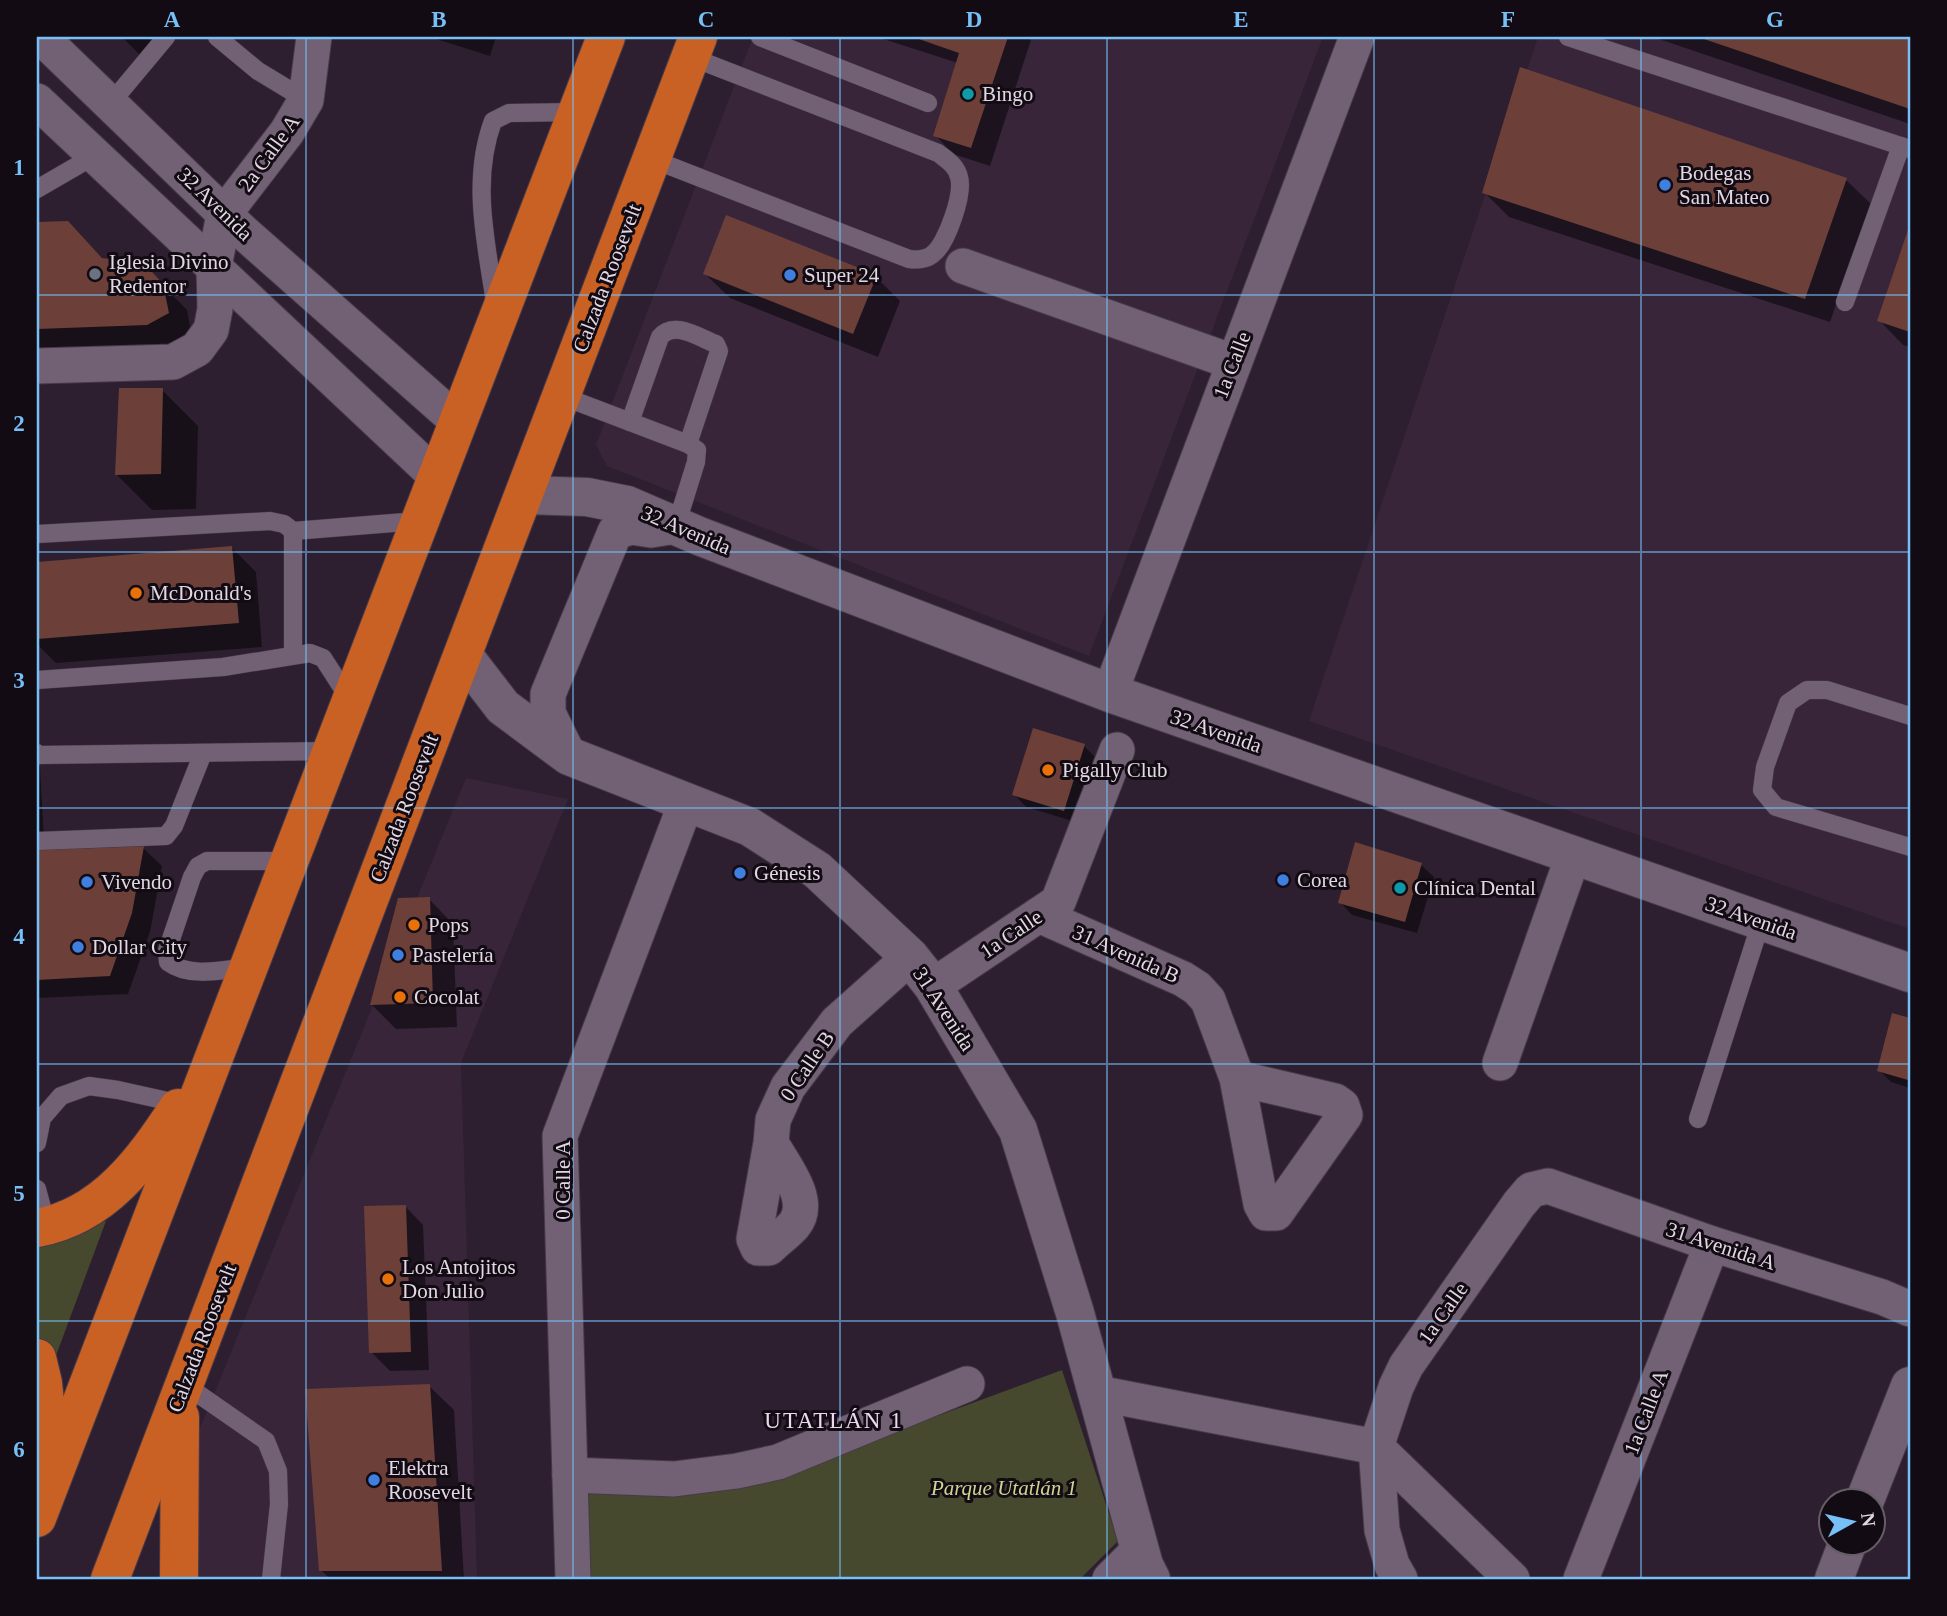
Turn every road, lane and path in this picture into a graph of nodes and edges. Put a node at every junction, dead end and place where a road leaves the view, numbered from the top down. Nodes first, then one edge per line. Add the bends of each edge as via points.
1 (41, 37) edge
2 (166, 37) edge
3 (217, 37) edge
4 (314, 37) edge
5 (760, 37) edge
6 (1357, 37) edge
7 (1568, 37) edge
8 (598, 39) edge
9 (799, 44) edge
10 (695, 47) edge
11 (306, 100) junction
12 (37, 101) edge
13 (928, 103) dead end
14 (110, 104) junction
15 (577, 112) junction
16 (1906, 148) edge
17 (94, 156) junction
18 (652, 159) junction
19 (37, 189) edge
20 (224, 214) junction
21 (963, 266) dead end
22 (214, 267) junction
23 (1845, 302) dead end
24 (498, 316) junction
25 (1233, 362) junction
26 (37, 366) edge
27 (562, 396) junction
28 (457, 421) junction
29 (630, 422) junction
30 (688, 443) junction
31 (436, 476) junction
32 (524, 495) junction
33 (418, 521) junction
34 (676, 526) junction
35 (293, 531) junction
36 (37, 534) edge
37 (293, 654) junction
38 (463, 655) junction
39 (37, 680) edge
40 (1110, 693) junction
41 (350, 701) junction
42 (1910, 716) edge
43 (1116, 750) dead end
44 (330, 751) junction
45 (37, 753) edge
46 (203, 753) junction
47 (569, 756) junction
48 (686, 803) junction
49 (37, 841) edge
50 (1910, 847) edge
51 (1573, 856) junction
52 (289, 861) junction
53 (1039, 915) junction
54 (1761, 922) junction
55 (910, 957) junction
56 (247, 967) junction
57 (1910, 973) edge
58 (933, 986) junction
59 (219, 1041) junction
60 (1500, 1063) dead end
61 (1237, 1078) dead end
62 (181, 1104) junction
63 (1698, 1119) dead end
64 (37, 1143) edge
65 (37, 1189) edge
66 (1531, 1190) joint
67 (42, 1227) edge
68 (1712, 1244) junction
69 (758, 1248) dead end
70 (1910, 1309) edge
71 (37, 1358) edge
72 (967, 1384) dead end
73 (1910, 1386) edge
74 (182, 1390) junction
75 (1097, 1393) junction
76 (1376, 1447) junction
77 (570, 1475) junction
78 (52, 1477) junction
79 (1871, 1486) edge
80 (37, 1518) edge
81 (1843, 1556) edge
82 (1146, 1564) edge
83 (110, 1579) edge
84 (179, 1579) edge
85 (271, 1579) edge
86 (573, 1579) edge
87 (1110, 1579) edge
88 (1400, 1579) edge
89 (1512, 1579) edge
90 (1581, 1579) edge
91 (1834, 1579) edge

1 - 14 street, 32 Avenida
2 - 14 lane
3 - 11 lane via 258,71
4 - 11 street, 2a Calle A
5 - 9 lane
6 - 25 street, 1a Calle
7 - 16 lane
8 - 15 highway
9 - 13 lane
10 - 18 highway, Calzada Roosevelt
10 - 18 lane via 938,153 953,164 960,178 960,197 943,242 933,255 909,258
11 - 20 street, 2a Calle A
12 - 17 street
14 - 20 street, 32 Avenida
15 - 24 highway
15 - 24 lane via 509,113 493,121 486,139 480,209
16 - 23 lane
17 - 19 lane
17 - 22 street
18 - 27 highway, Calzada Roosevelt
20 - 22 street, 2a Calle A
20 - 28 street, 32 Avenida
21 - 25 street
22 - 26 street, 2a Calle A via 211,331 198,349 173,362
22 - 31 street
24 - 28 highway
25 - 40 street, 1a Calle
27 - 29 lane
27 - 32 highway, Calzada Roosevelt
28 - 31 highway
29 - 30 lane
29 - 30 lane via 660,337 673,327 716,344 719,351
30 - 34 lane via 697,450 696,463
31 - 33 highway
32 - 34 street, 32 Avenida via 587,496 627,505
32 - 38 highway, Calzada Roosevelt
33 - 35 lane
33 - 41 highway
34 - 40 street, 32 Avenida
34 - 47 street via 615,532 548,694 548,713
35 - 36 lane via 270,521
35 - 37 lane
37 - 39 lane via 223,667
37 - 41 lane via 323,657
38 - 47 street, 31 Avenida via 503,707
38 - 74 highway, Calzada Roosevelt
40 - 51 street, 32 Avenida
41 - 44 highway
42 - 50 lane via 1827,690 1807,690 1788,703 1765,767 1762,790 1776,807
43 - 53 street, 1a Calle via 1058,902
44 - 46 lane
44 - 52 highway
45 - 46 lane
46 - 49 lane via 166,836
47 - 48 street, 31 Avenida
48 - 55 street, 31 Avenida via 750,827 817,870
48 - 77 street, 0 Calle A via 560,1136
51 - 54 street, 32 Avenida
51 - 60 street
52 - 56 highway
52 - 56 lane via 207,861 192,877 167,951 168,962 178,969 202,972
53 - 58 street, 1a Calle
53 - 61 street, 31 Avenida B via 1197,988 1208,1000
54 - 57 street, 32 Avenida
54 - 63 lane
55 - 58 street, 31 Avenida
55 - 69 street, 0 Calle B via 837,1021 798,1072 773,1120 771,1143 799,1194 802,1209 795,1224 769,1248
56 - 59 highway
58 - 75 street, 31 Avenida via 1018,1130
59 - 62 highway
59 - 78 highway
62 - 64 lane via 89,1086 61,1096 42,1118
62 - 67 highway via 141,1161 110,1192 76,1216
65 - 67 lane
66 - 68 street, 31 Avenida A via 1548,1186
66 - 76 street, 1a Calle via 1406,1366
68 - 70 street, 31 Avenida A
68 - 90 street, 1a Calle A
71 - 78 highway
72 - 77 street via 778,1462 674,1479
73 - 79 street
74 - 83 highway, Calzada Roosevelt
74 - 84 highway
74 - 85 lane via 266,1441 278,1471
75 - 76 street
75 - 82 street, 31 Avenida
76 - 88 street via 1382,1530
76 - 89 street
77 - 86 street, 0 Calle A
78 - 80 highway
81 - 91 street
82 - 87 street

